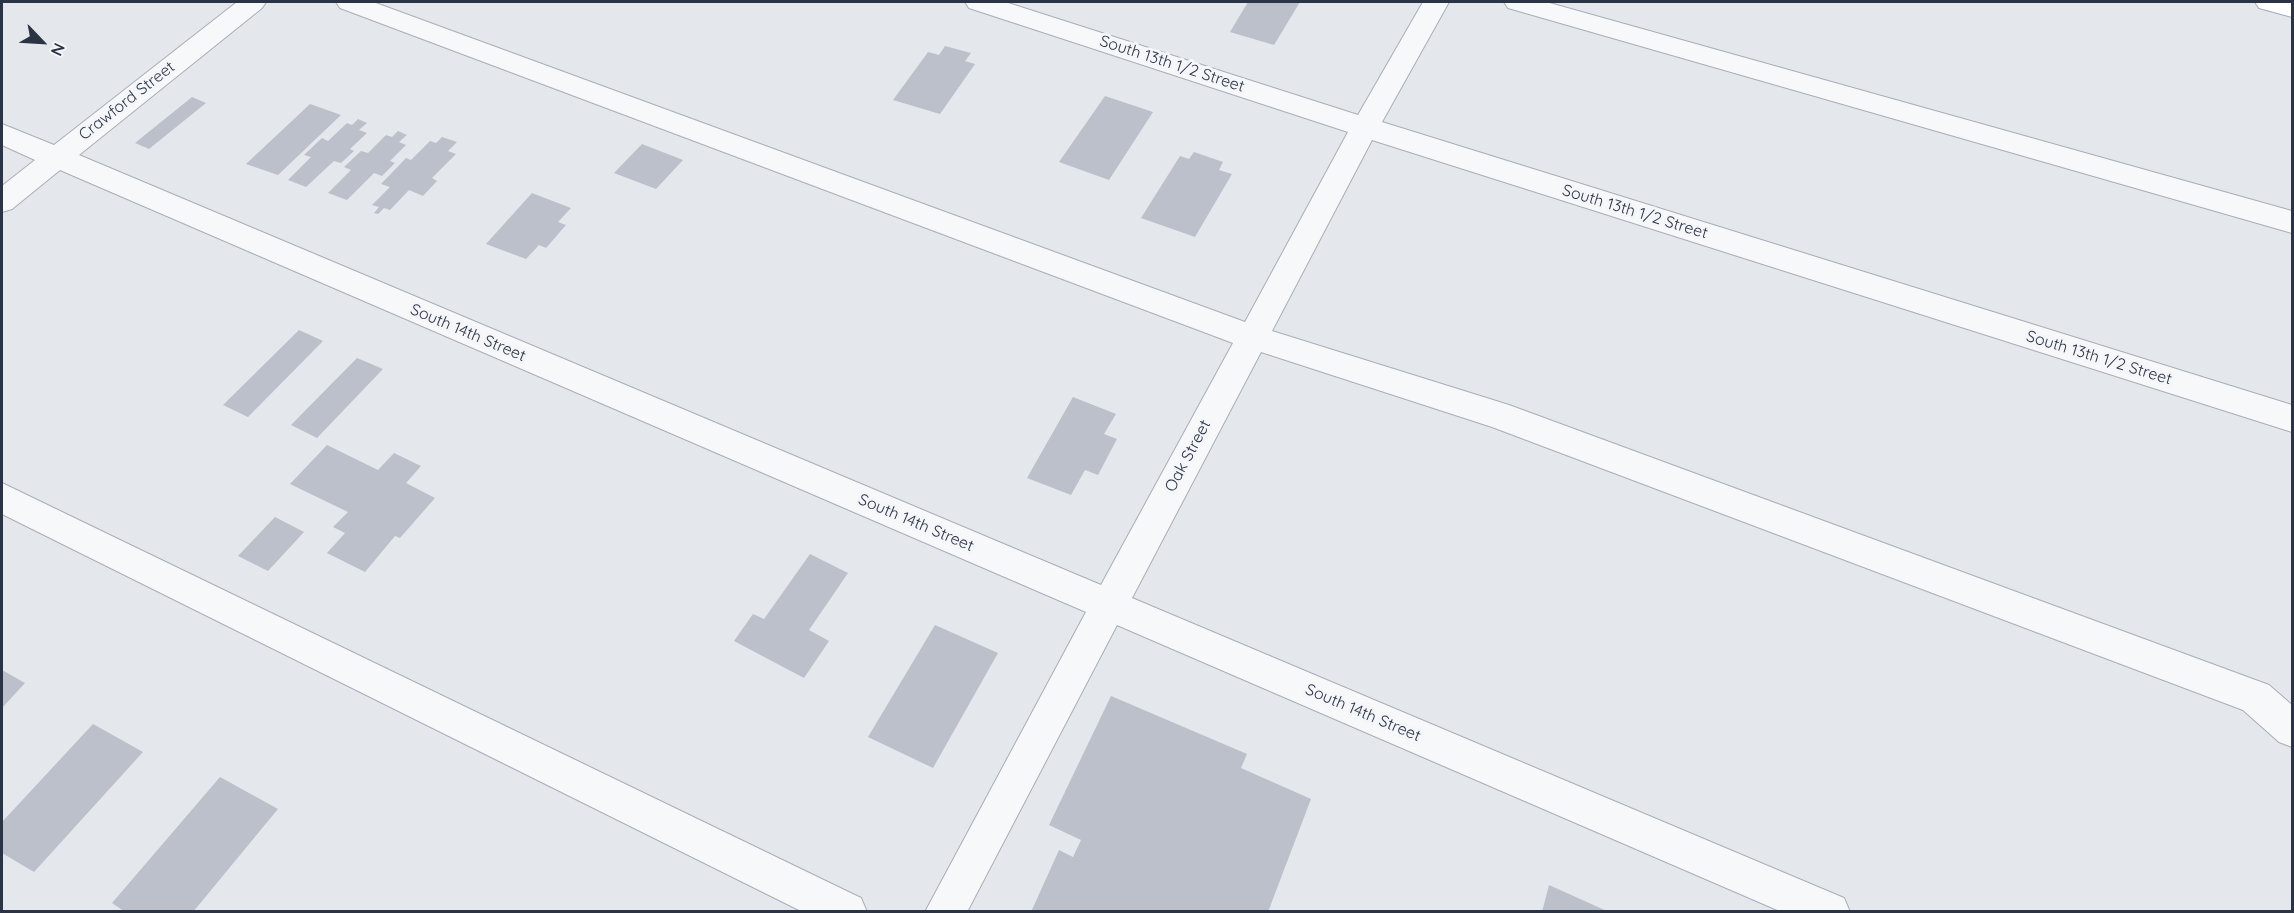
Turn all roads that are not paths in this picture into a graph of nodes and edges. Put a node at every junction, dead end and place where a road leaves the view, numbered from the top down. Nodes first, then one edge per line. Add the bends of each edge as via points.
1 (253, 2) edge
2 (349, 2) edge
3 (978, 2) edge
4 (1436, 2) edge
5 (1517, 2) edge
6 (2268, 2) edge
7 (2292, 8) edge
8 (1365, 127) junction
9 (2, 134) edge
10 (55, 158) junction
11 (2, 201) edge
12 (2292, 222) edge
13 (1252, 337) junction
14 (2292, 419) edge
15 (2, 498) edge
16 (1108, 604) junction
17 (2292, 729) edge
18 (848, 912) edge
19 (945, 912) edge
20 (1830, 912) edge

1 - 10 street, Crawford Street
2 - 13 street
3 - 8 street, South 13th 1/2 Street
4 - 8 street, Oak Street
5 - 12 street
6 - 7 main road
8 - 13 street, Oak Street
8 - 14 street, South 13th 1/2 Street
9 - 10 street, South 14th Street
10 - 11 street, Crawford Street
10 - 16 street, South 14th Street
13 - 16 street, Oak Street
13 - 17 street via 1498,415 2256,698
15 - 18 street
16 - 19 street, Oak Street
16 - 20 street, South 14th Street

